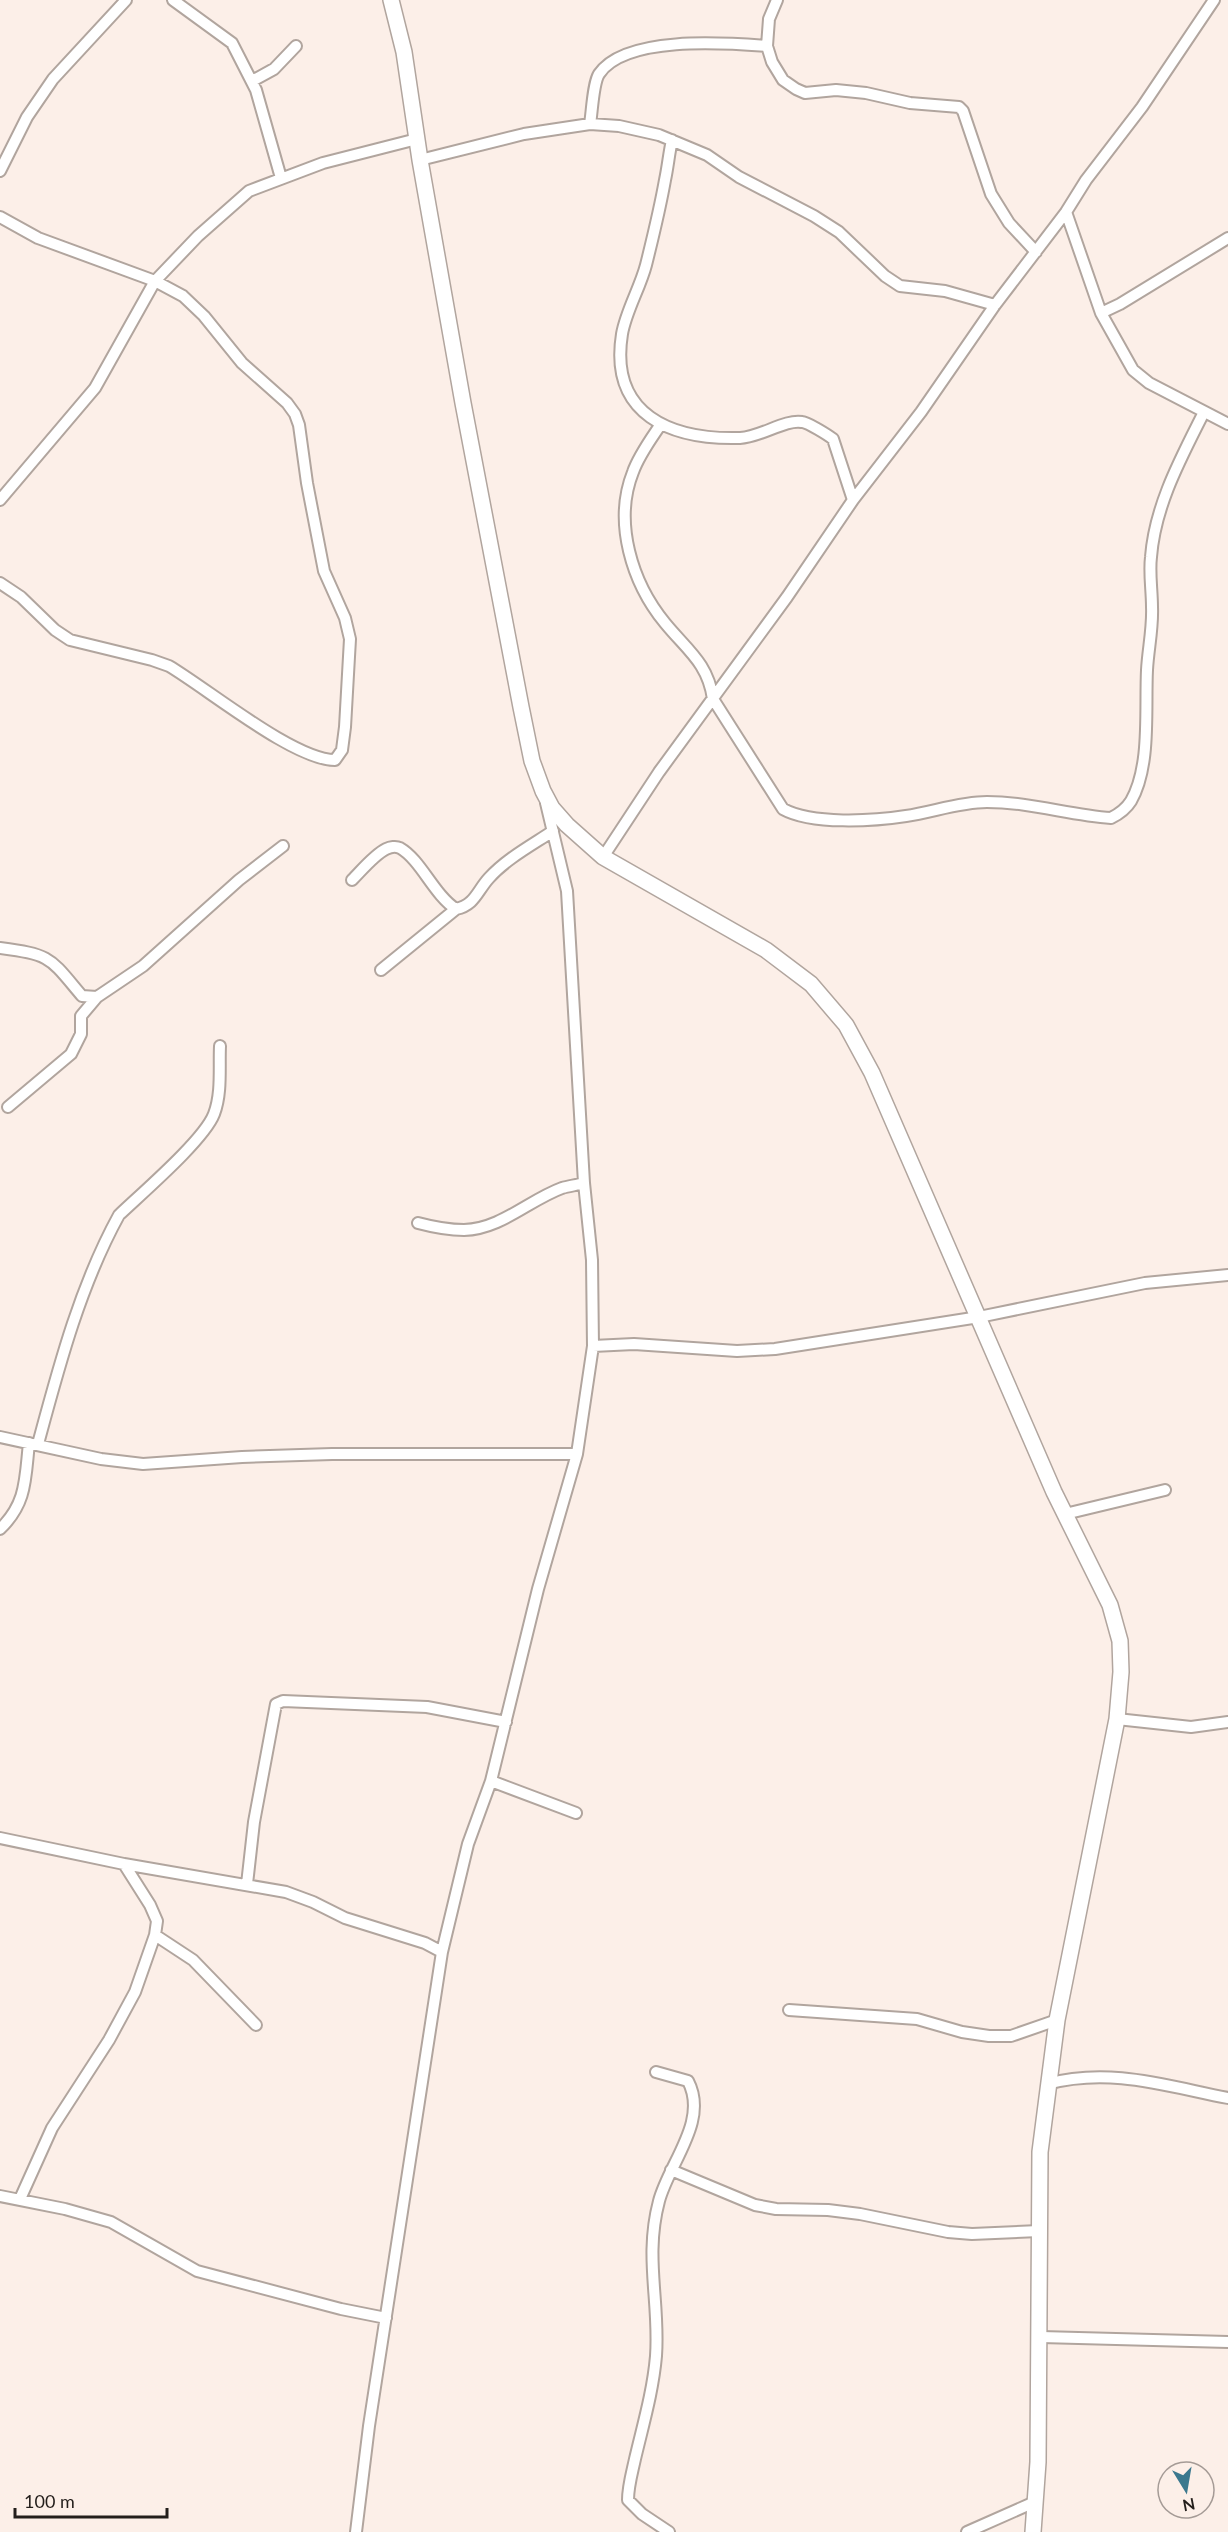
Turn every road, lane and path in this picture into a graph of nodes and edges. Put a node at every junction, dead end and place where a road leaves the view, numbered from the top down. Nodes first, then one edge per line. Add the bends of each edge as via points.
1 (126, 0) edge
2 (173, 0) edge
3 (391, 0) edge
4 (777, 0) edge
5 (1214, 0) edge
6 (296, 46) dead end
7 (767, 46) junction
8 (252, 81) junction
9 (590, 124) junction
10 (417, 139) junction
11 (672, 140) junction
12 (420, 160) junction
13 (0, 171) edge
14 (281, 178) junction
15 (1066, 212) junction
16 (0, 217) edge
17 (1228, 238) edge
18 (1036, 252) junction
19 (155, 281) junction
20 (995, 305) junction
21 (1101, 313) junction
22 (1204, 412) junction
23 (661, 424) junction
24 (1228, 424) edge
25 (0, 500) edge
26 (853, 500) junction
27 (0, 582) edge
28 (713, 699) junction
29 (543, 791) junction
30 (553, 831) junction
31 (283, 846) dead end
32 (603, 857) junction
33 (352, 880) dead end
34 (456, 909) junction
35 (0, 948) edge
36 (381, 970) dead end
37 (97, 997) junction
38 (220, 1046) dead end
39 (8, 1107) dead end
40 (584, 1183) junction
41 (418, 1223) dead end
42 (1228, 1275) edge
43 (979, 1317) junction
44 (593, 1346) junction
45 (0, 1437) edge
46 (33, 1444) junction
47 (577, 1454) junction
48 (1165, 1490) dead end
49 (1065, 1514) junction
50 (0, 1529) edge
51 (1117, 1719) junction
52 (506, 1722) junction
53 (1228, 1722) edge
54 (491, 1781) junction
55 (576, 1813) dead end
56 (0, 1838) edge
57 (124, 1864) junction
58 (247, 1884) junction
59 (156, 1935) junction
60 (442, 1952) junction
61 (789, 2010) dead end
62 (1057, 2020) junction
63 (256, 2025) dead end
64 (656, 2072) dead end
65 (1047, 2084) junction
66 (1228, 2098) edge
67 (671, 2170) junction
68 (2, 2196) edge
69 (20, 2199) junction
70 (0, 2209) edge
71 (1039, 2231) junction
72 (386, 2318) junction
73 (1041, 2337) junction
74 (1228, 2342) edge
75 (1037, 2501) junction
76 (356, 2532) edge
77 (669, 2532) edge
78 (967, 2532) edge
79 (1033, 2532) edge

1 - 13 street via 52,79 27,117
2 - 8 street via 232,43
3 - 10 main road via 404,52
4 - 7 street via 769,19
5 - 15 street
6 - 8 street via 274,69
7 - 9 street via 682,43 642,49 613,61 598,75
7 - 18 street via 783,80 805,93 836,90 910,103 959,106 991,194 1009,223
8 - 14 street
9 - 11 street via 618,126
9 - 12 street via 524,134
10 - 12 main road
10 - 14 street
11 - 20 street via 839,232 900,286 945,291
11 - 23 street via 642,282 622,332 622,375 627,393 645,414
12 - 29 main road via 521,707 532,761
14 - 19 street via 249,191
15 - 18 street
15 - 21 street
16 - 19 street via 38,238
17 - 21 street
18 - 20 street
19 - 25 street via 95,388
19 - 27 street via 183,296 197,309 242,363 295,414 324,571 350,639 340,755 335,760 312,755 169,666 70,640
20 - 26 street via 921,412
21 - 22 street via 1139,378
22 - 24 street
22 - 28 street via 1172,478 1157,525 1151,557 1153,610 1145,744 1131,800 1120,813 1111,818 1017,803 984,802 880,818 794,815 783,810
23 - 26 street via 704,436 738,438 756,437 785,424 803,422 833,439
23 - 28 street via 632,472 624,528 632,562 646,593 702,666 710,680
26 - 28 street
28 - 32 street
29 - 30 street
29 - 32 main road via 567,825
30 - 34 street via 499,868 474,901
30 - 40 street via 567,891
31 - 37 street via 143,966
32 - 43 main road via 766,950 811,984 846,1025 872,1073
33 - 34 street via 394,846
34 - 36 street
35 - 37 street via 44,956 82,996
37 - 39 street via 81,1016 81,1034 72,1054
38 - 46 street via 219,1095 214,1116 199,1137 119,1215 84,1294
40 - 41 street via 562,1188 484,1226 466,1230
40 - 44 street via 592,1260
42 - 43 street via 1145,1283
43 - 44 street via 775,1349
43 - 49 main road
44 - 47 street
45 - 46 street
46 - 47 street via 143,1464 332,1454
46 - 50 street via 23,1497
47 - 52 street via 538,1589
48 - 49 street
49 - 51 main road via 1110,1605 1120,1641
51 - 53 street via 1191,1727
51 - 62 main road
52 - 54 street
52 - 58 street via 428,1707 283,1701 276,1704
54 - 55 street
54 - 60 street via 468,1844
56 - 57 street
57 - 58 street
57 - 59 street via 150,1905 157,1921
58 - 60 street via 286,1892 345,1918
59 - 63 street via 193,1960
59 - 69 street via 135,1992 52,2128
60 - 72 street
61 - 62 street via 917,2019 989,2036 1011,2036
62 - 65 main road
64 - 67 street via 688,2081 694,2092 687,2136
65 - 66 street via 1093,2076 1117,2077
65 - 71 main road via 1040,2152
67 - 71 street via 766,2207 860,2214 948,2232
67 - 77 street via 653,2230 656,2355 652,2388 628,2493 632,2506
68 - 69 street
68 - 70 street
69 - 72 street via 111,2222 197,2271
71 - 73 main road
72 - 76 street
73 - 74 street
73 - 75 main road
75 - 78 street
75 - 79 main road

